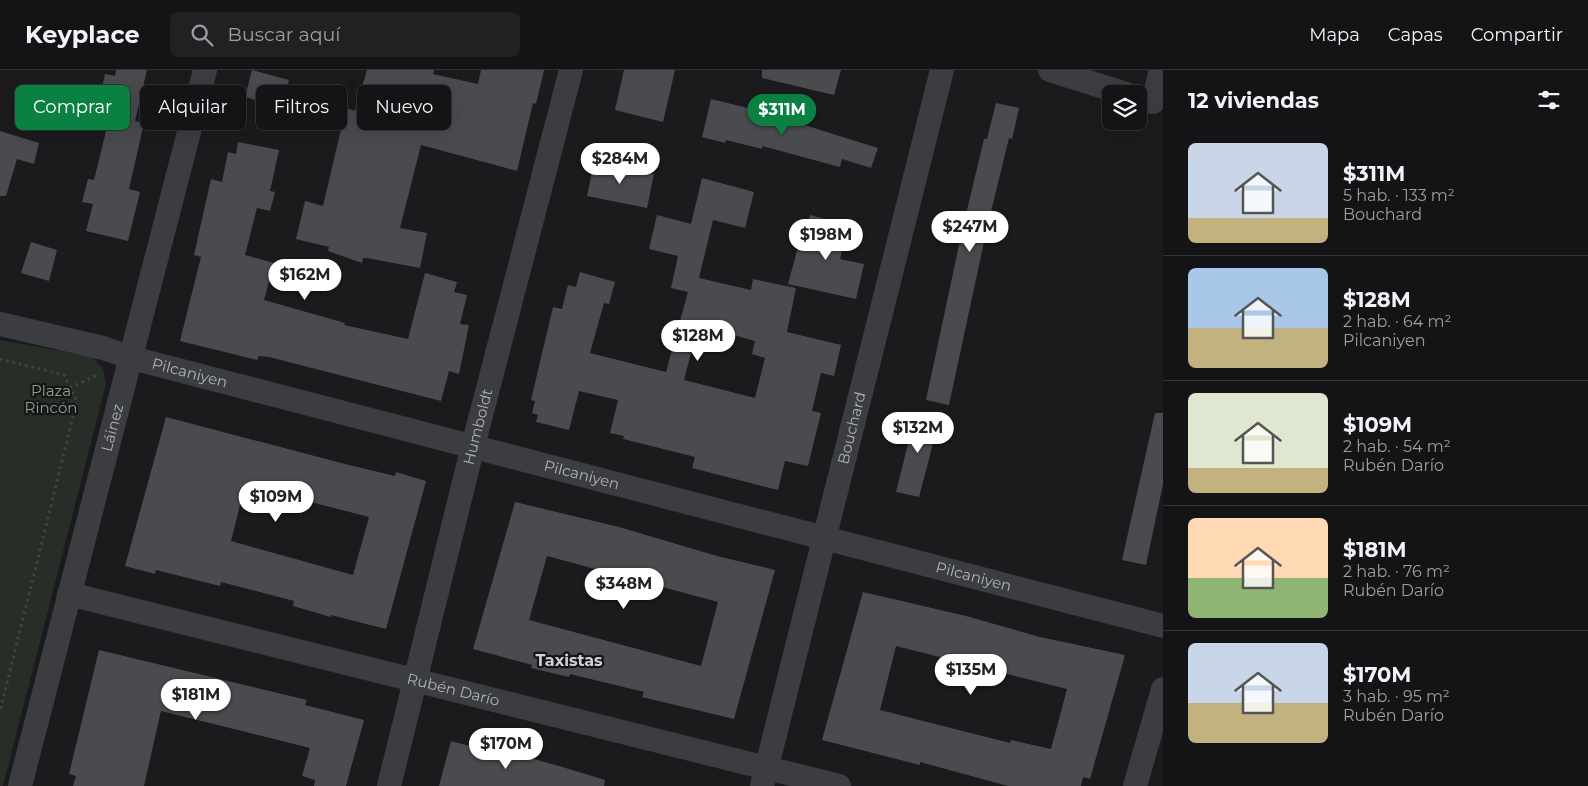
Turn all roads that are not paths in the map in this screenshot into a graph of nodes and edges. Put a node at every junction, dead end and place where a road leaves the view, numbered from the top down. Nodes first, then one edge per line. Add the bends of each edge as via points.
1 (205, 70) edge
2 (571, 70) edge
3 (942, 70) edge
4 (1050, 70) edge
5 (1161, 70) edge
6 (1102, 86) edge
7 (1152, 102) edge
8 (0, 324) edge
9 (132, 358) junction
10 (473, 446) junction
11 (824, 537) junction
12 (69, 594) junction
13 (1163, 626) edge
14 (416, 680) junction
15 (1163, 689) edge
16 (764, 778) edge
17 (20, 786) edge
18 (389, 786) edge
19 (839, 786) edge
20 (1135, 786) edge

1 - 9 street, Láinez
2 - 10 street, Humboldt
3 - 11 street, Bouchard
4 - 6 street
5 - 7 street
8 - 9 street, Pilcaniyen
9 - 10 street, Pilcaniyen
9 - 12 street, Láinez
10 - 11 street, Pilcaniyen
10 - 14 street, Humboldt
11 - 13 street, Pilcaniyen
11 - 16 street, Bouchard
12 - 14 street, Rubén Darío
12 - 17 street, Láinez
14 - 16 street, Rubén Darío
14 - 18 street, Humboldt
15 - 20 street
16 - 19 street, Rubén Darío

